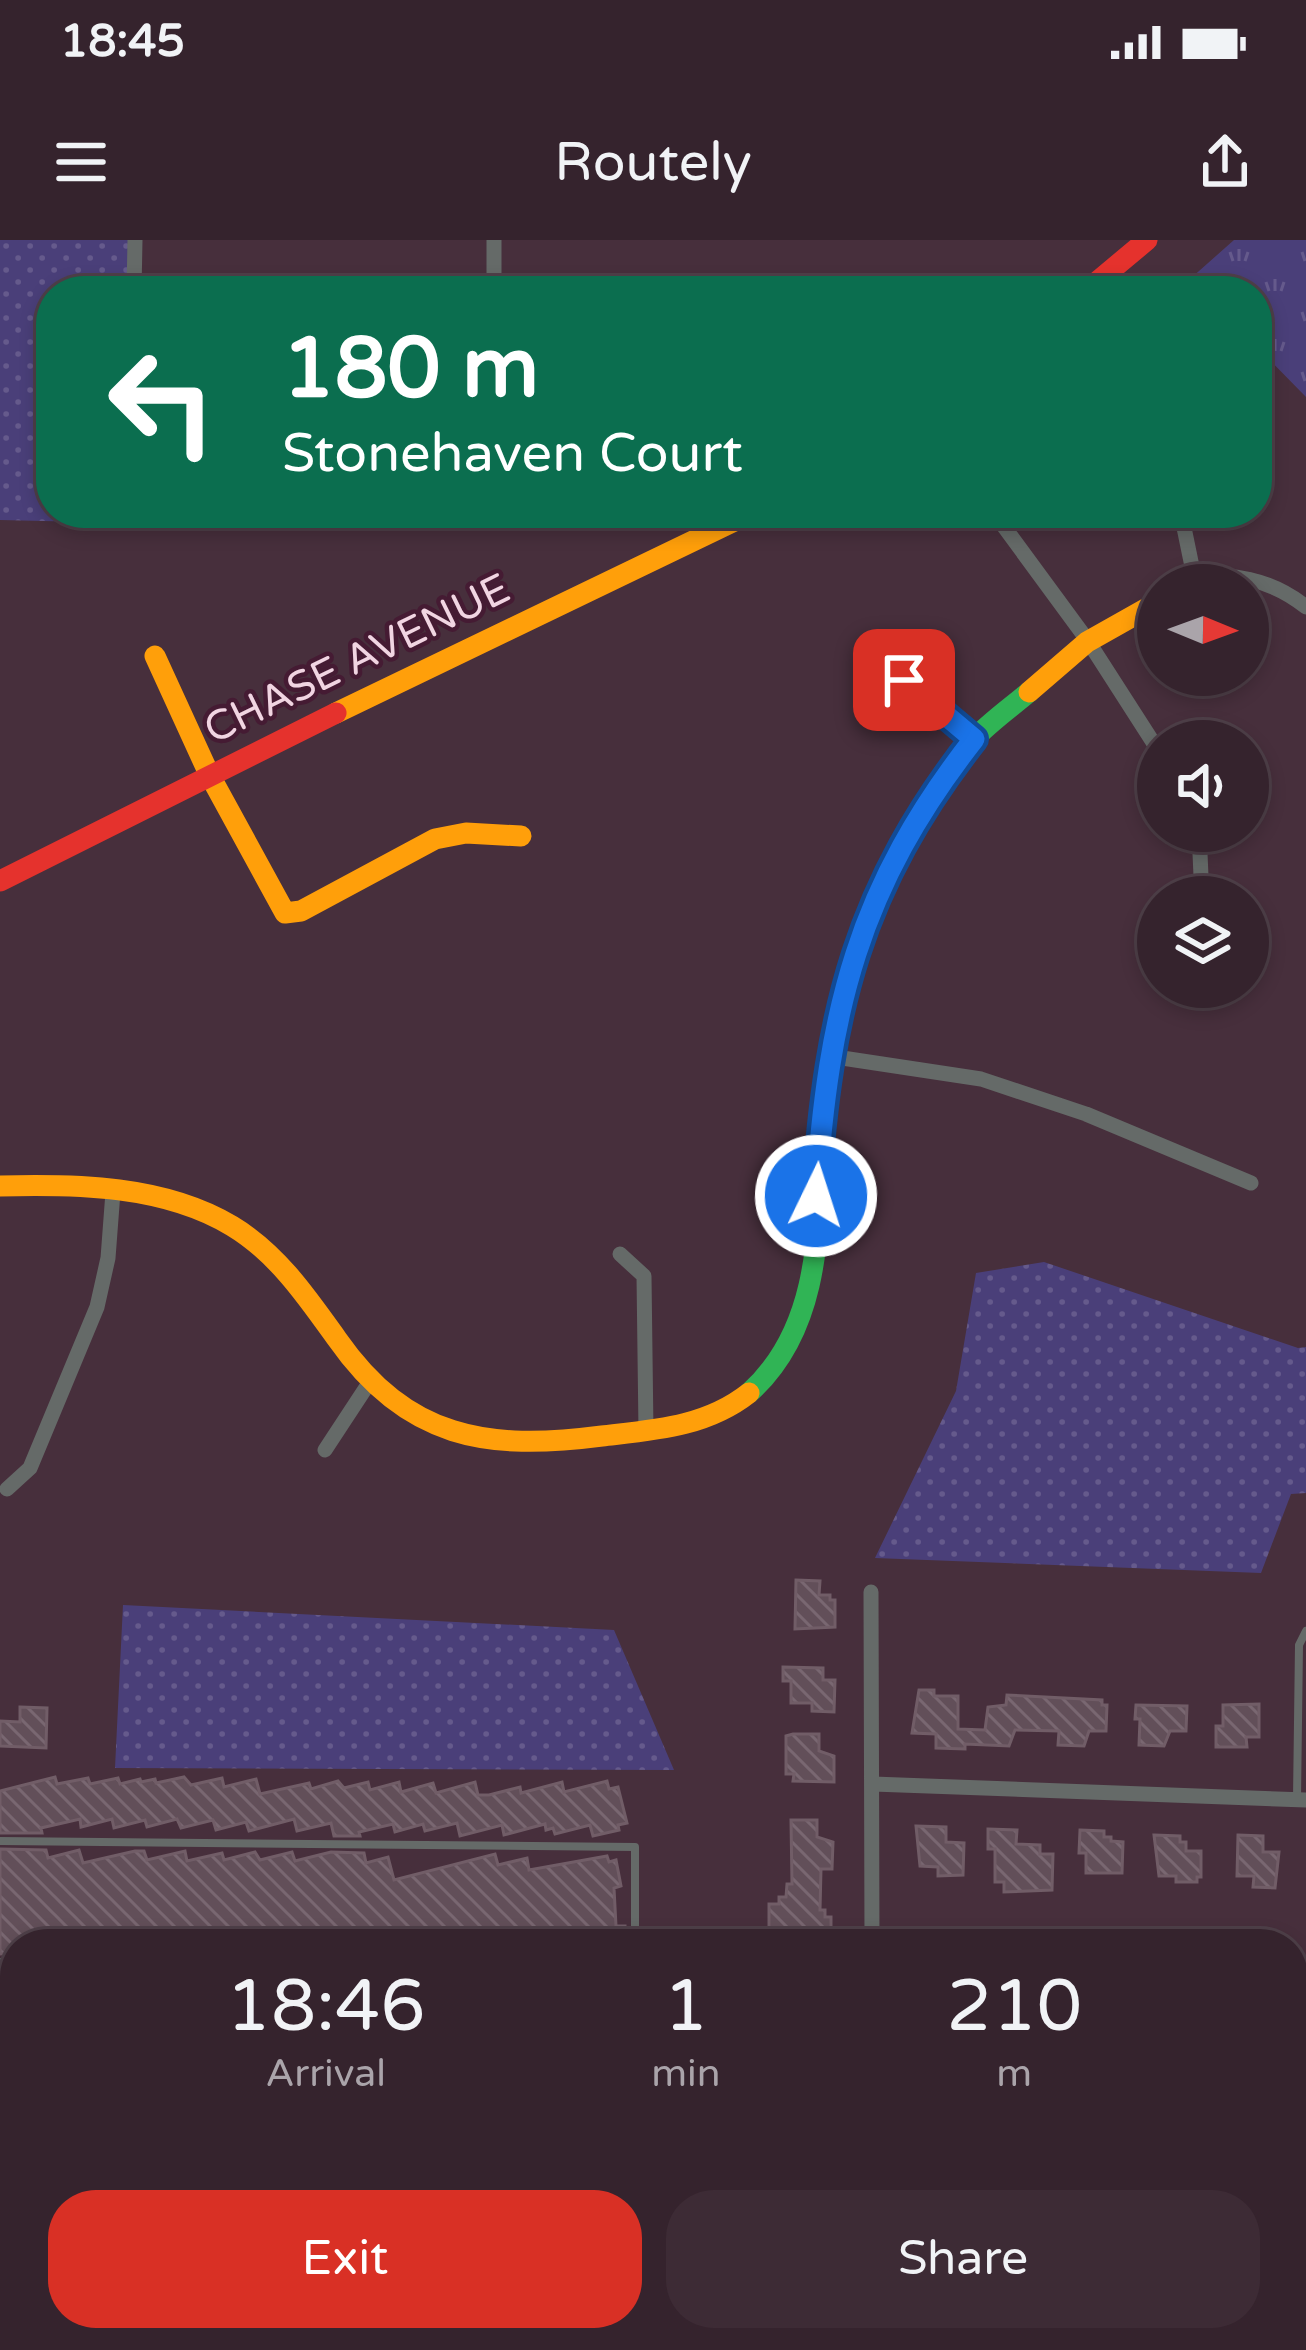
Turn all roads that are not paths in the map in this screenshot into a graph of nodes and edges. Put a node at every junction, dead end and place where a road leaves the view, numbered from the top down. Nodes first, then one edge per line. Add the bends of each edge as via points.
1 (135, 240) edge
2 (494, 240) edge
3 (1147, 240) edge
4 (134, 276) edge
5 (494, 276) edge
6 (1104, 276) edge
7 (720, 528) edge
8 (1005, 528) edge
9 (1183, 528) edge
10 (1189, 564) edge
11 (1269, 587) edge
12 (1306, 607) edge
13 (1137, 614) edge
14 (1088, 641) junction
15 (869, 650) dead end
16 (155, 656) dead end
17 (1139, 720) edge
18 (974, 739) junction
19 (208, 774) junction
20 (520, 836) dead end
21 (0, 881) edge
22 (829, 1056) junction
23 (1251, 1183) dead end
24 (0, 1186) edge
25 (112, 1192) junction
26 (620, 1254) dead end
27 (369, 1383) junction
28 (646, 1432) junction
29 (325, 1450) dead end
30 (7, 1490) dead end
31 (871, 1592) dead end
32 (1306, 1631) edge
33 (873, 1784) junction
34 (1302, 1800) edge
35 (0, 1841) edge
36 (634, 1929) edge
37 (872, 1929) edge

1 - 4 street
2 - 5 street
3 - 6 street
7 - 19 street, CHASE AVENUE
8 - 14 street
9 - 10 street
11 - 12 street
13 - 14 street
14 - 17 street
14 - 18 street
15 - 18 street
16 - 19 street
18 - 22 street via 918,816 878,895
19 - 20 street via 285,913 435,839
19 - 21 street, CHASE AVENUE
22 - 23 street via 981,1079
22 - 28 street via 811,1277 794,1337 771,1372 727,1409
24 - 25 street
25 - 27 street via 183,1203 251,1238 296,1282
25 - 30 street via 97,1307 30,1468
26 - 28 street via 644,1276
27 - 28 street via 429,1420 503,1442
27 - 29 street
31 - 33 street
32 - 34 lane via 1299,1645
33 - 34 street
33 - 37 street
35 - 36 lane via 635,1847

